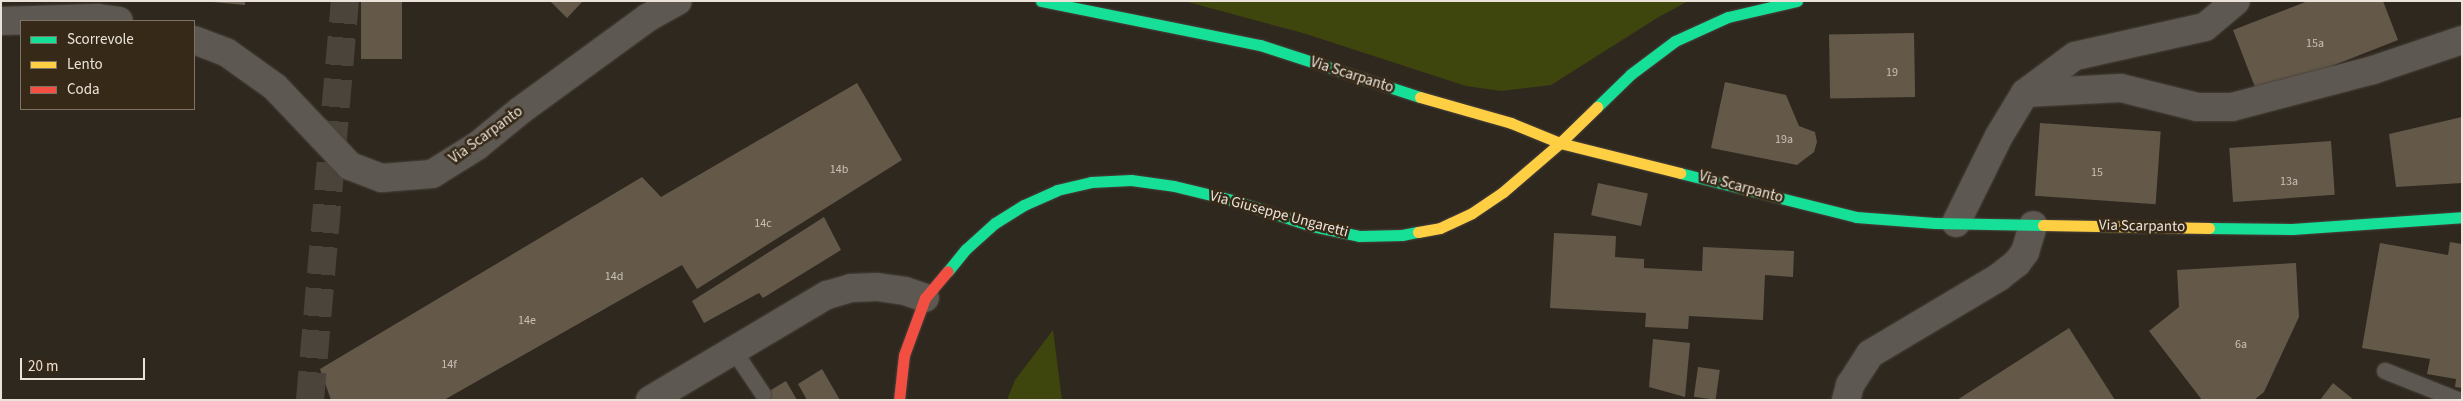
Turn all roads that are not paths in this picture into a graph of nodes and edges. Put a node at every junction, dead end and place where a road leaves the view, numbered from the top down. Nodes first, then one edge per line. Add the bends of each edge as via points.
1 (678, 1) edge
2 (1041, 1) edge
3 (1797, 1) edge
4 (2236, 1) edge
5 (20, 20) edge
6 (33, 20) edge
7 (112, 20) edge
8 (1, 21) edge
9 (195, 40) edge
10 (2462, 40) edge
11 (2025, 93) junction
12 (1560, 143) junction
13 (2462, 217) edge
14 (1956, 223) junction
15 (2033, 225) junction
16 (924, 298) junction
17 (734, 351) junction
18 (2385, 371) dead end
19 (763, 394) dead end
20 (650, 400) edge
21 (899, 400) edge
22 (1846, 400) edge
23 (2458, 400) edge

1 - 9 street, Via Scarpanto via 646,18 477,146 432,174 382,178 350,166 275,88 226,52
2 - 12 street, Via Scarpanto via 1260,45 1415,96 1511,123
3 - 12 street, Via Giuseppe Ungaretti via 1728,17 1674,41 1631,74
4 - 11 street via 2205,27 2075,56
5 - 8 street
6 - 7 street
10 - 11 street via 2373,70 2232,107 2197,107 2121,88
11 - 14 street via 1999,136
12 - 14 street, Via Scarpanto via 1856,217
12 - 16 street, Via Giuseppe Ungaretti via 1503,192 1472,213 1440,228 1402,235 1360,236 1312,226 1232,200 1131,180 1091,182 1057,190 995,222 966,248
13 - 15 street, Via Scarpanto via 2292,229
14 - 15 street, Via Scarpanto
15 - 22 street via 2025,252 2017,263 1870,354 1850,385
16 - 17 street via 877,287 835,292
16 - 21 street, Via Giuseppe Ungaretti via 904,355
17 - 19 lane
17 - 20 street
18 - 23 lane

